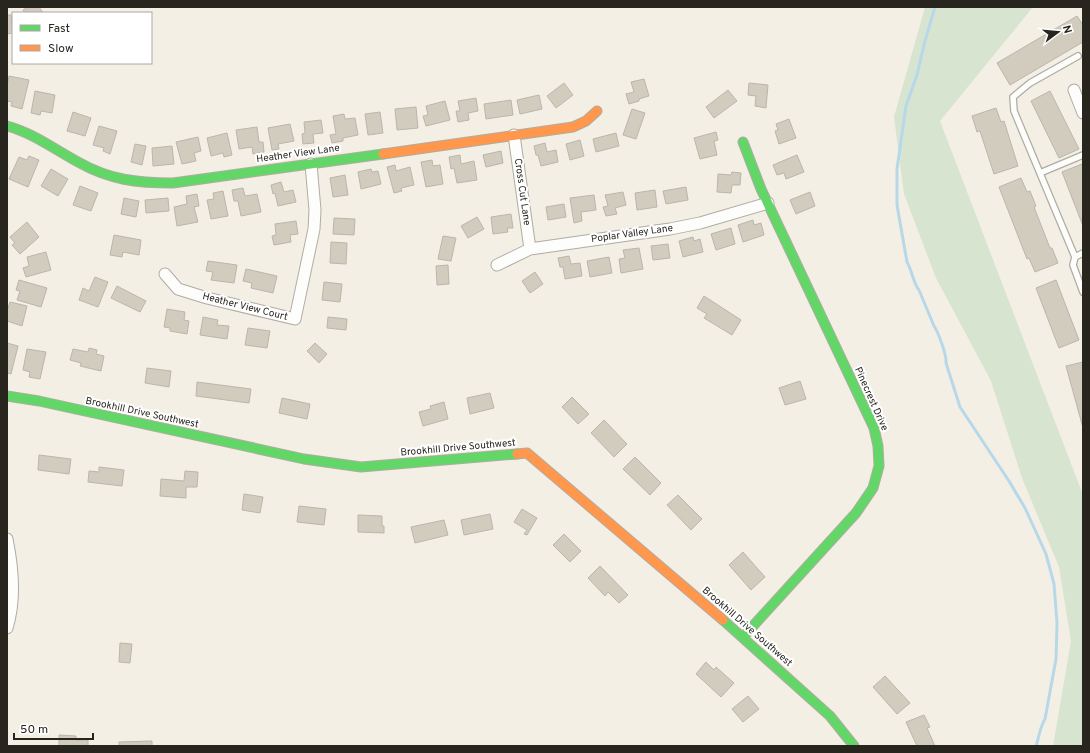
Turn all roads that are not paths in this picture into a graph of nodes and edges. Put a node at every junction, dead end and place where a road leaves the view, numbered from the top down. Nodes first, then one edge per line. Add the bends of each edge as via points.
1 (1078, 56) dead end
2 (1074, 90) dead end
3 (597, 111) dead end
4 (1083, 113) edge
5 (7, 126) edge
6 (514, 135) junction
7 (743, 142) dead end
8 (1083, 155) edge
9 (311, 164) junction
10 (1040, 173) junction
11 (768, 203) junction
12 (530, 249) junction
13 (1083, 253) edge
14 (1075, 256) junction
15 (497, 265) dead end
16 (165, 274) dead end
17 (1083, 292) edge
18 (7, 396) edge
19 (7, 539) edge
20 (10, 587) edge
21 (7, 628) edge
22 (743, 637) junction
23 (854, 746) edge

1 - 10 lane via 1013,97 1014,111
2 - 4 street
3 - 6 street, Heather View Lane via 590,119 578,125
5 - 9 street, Heather View Lane via 48,144 78,162 130,181 173,183
6 - 9 street, Heather View Lane
6 - 12 street, Cross Cut Lane
7 - 11 street, Pinecrest Drive
8 - 10 lane
9 - 16 street, Heather View Court via 314,229 295,319 178,289
10 - 14 lane
11 - 12 street, Poplar Valley Lane via 670,229
11 - 22 street, Pinecrest Drive via 874,428 879,466 873,488 856,513
12 - 15 street, Poplar Valley Lane
13 - 14 lane
14 - 17 lane via 1073,265
18 - 22 street, Brookhill Drive Southwest via 304,459 361,467 527,453
19 - 20 street via 11,560
20 - 21 street via 13,594
22 - 23 street, Brookhill Drive Southwest via 830,716

